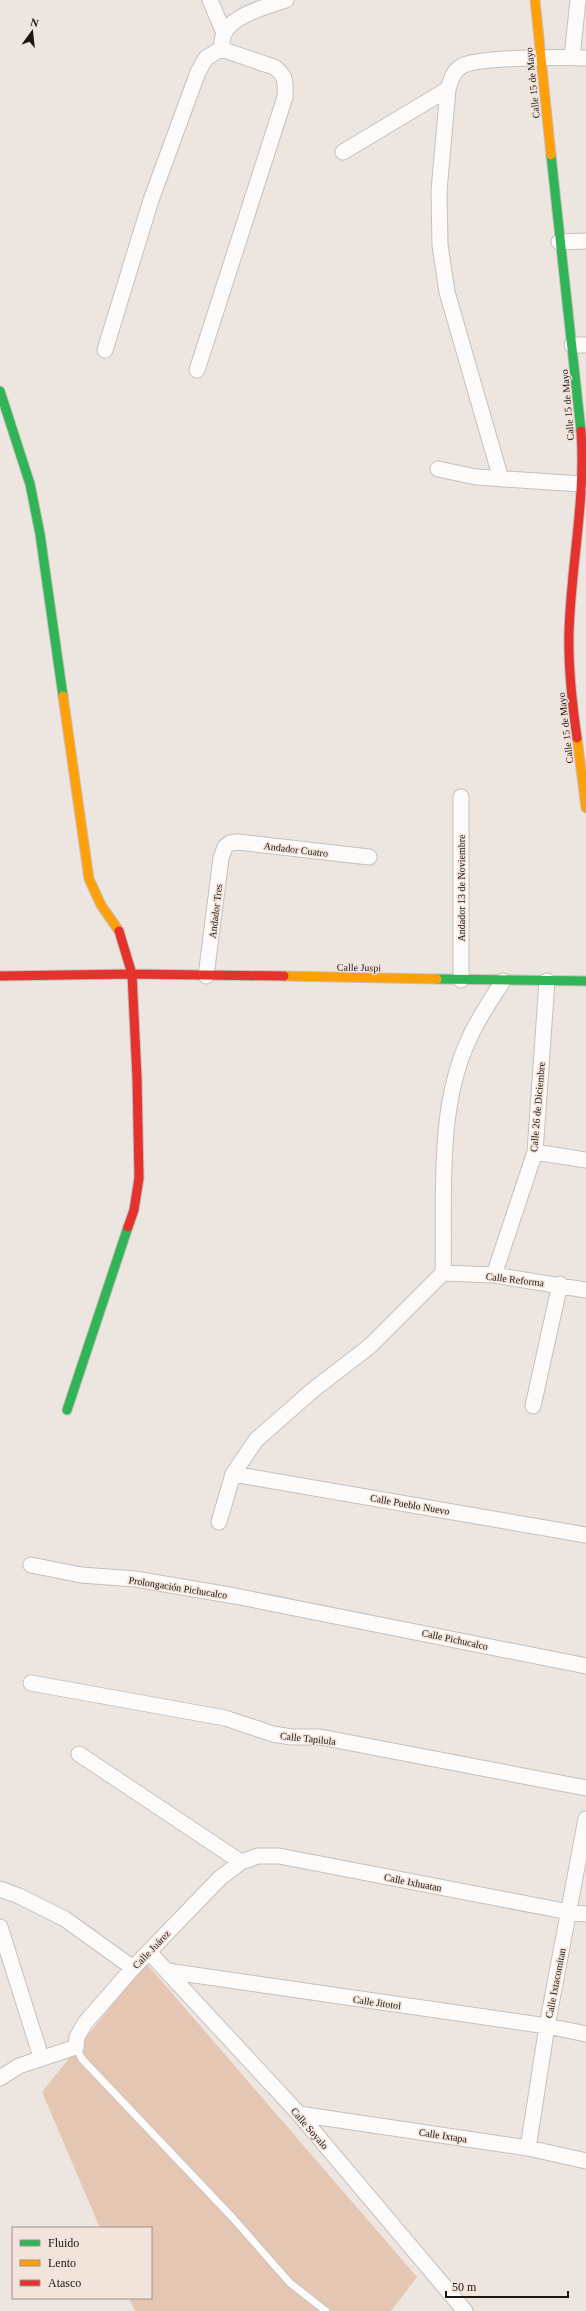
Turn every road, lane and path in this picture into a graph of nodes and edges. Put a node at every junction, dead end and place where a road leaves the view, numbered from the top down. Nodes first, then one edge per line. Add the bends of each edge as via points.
1 (210, 0) edge
2 (286, 0) edge
3 (535, 0) edge
4 (578, 0) edge
5 (224, 33) junction
6 (221, 49) junction
7 (579, 57) edge
8 (540, 59) junction
9 (448, 89) junction
10 (343, 152) dead end
11 (586, 241) edge
12 (559, 242) junction
13 (579, 345) edge
14 (105, 350) dead end
15 (197, 370) dead end
16 (0, 391) edge
17 (584, 433) edge
18 (438, 469) dead end
19 (501, 479) junction
20 (581, 484) junction
21 (581, 561) edge
22 (585, 786) edge
23 (461, 797) dead end
24 (586, 808) edge
25 (224, 847) joint
26 (369, 857) dead end
27 (132, 974) junction
28 (0, 976) edge
29 (206, 976) junction
30 (461, 980) junction
31 (502, 981) junction
32 (548, 981) junction
33 (586, 981) edge
34 (535, 1152) junction
35 (586, 1160) edge
36 (443, 1273) junction
37 (494, 1275) junction
38 (560, 1284) junction
39 (586, 1290) edge
40 (533, 1406) dead end
41 (67, 1410) dead end
42 (233, 1474) junction
43 (219, 1522) dead end
44 (586, 1535) edge
45 (31, 1565) dead end
46 (324, 1612) joint
47 (586, 1666) edge
48 (31, 1683) dead end
49 (79, 1754) dead end
50 (586, 1788) edge
51 (586, 1819) edge
52 (241, 1862) junction
53 (0, 1890) edge
54 (569, 1912) junction
55 (586, 1914) edge
56 (0, 1927) edge
57 (149, 1952) junction
58 (133, 1968) junction
59 (167, 1971) junction
60 (547, 2026) junction
61 (586, 2034) edge
62 (76, 2048) junction
63 (41, 2057) junction
64 (0, 2078) edge
65 (298, 2114) junction
66 (528, 2148) junction
67 (586, 2161) edge
68 (326, 2311) edge
69 (465, 2311) edge

1 - 5 street
2 - 5 street via 236,20
3 - 8 street, Calle 15 de Mayo
4 - 7 street
5 - 6 street
6 - 14 street via 206,58 198,72 151,200
6 - 15 street via 274,67 281,72 286,81 285,97
7 - 8 street
8 - 9 street via 483,61 463,66 454,73
8 - 12 street, Calle 15 de Mayo
9 - 10 street
9 - 19 street via 439,191 440,245 447,292
11 - 12 street
12 - 13 street, Calle 15 de Mayo
13 - 17 street, Calle 15 de Mayo
16 - 27 street via 30,484 40,534 89,879 101,905 119,931
17 - 20 street, Calle 15 de Mayo
18 - 19 street
19 - 20 street
20 - 21 street, Calle 15 de Mayo
21 - 22 street, Calle 15 de Mayo via 569,632 572,700
22 - 24 street, Calle 15 de Mayo
23 - 30 street, Andador 13 de Noviembre
25 - 26 street, Andador Cuatro via 238,842
25 - 29 street, Andador Tres
27 - 28 street, Calle Juspi
27 - 29 street, Calle Juspi
27 - 41 street via 139,1178 134,1210
29 - 30 street, Calle Juspi
30 - 31 street, Calle Juspi
31 - 32 street, Calle Juspi
31 - 36 street via 468,1040 456,1074 448,1110
32 - 33 street, Calle Juspi
32 - 34 street, Calle 26 de Diciembre
34 - 35 street
34 - 37 street, Calle 26 de Diciembre
36 - 37 street, Calle Reforma
36 - 42 street via 370,1346 313,1390 256,1440
37 - 38 street, Calle Reforma
38 - 39 street, Calle Reforma
38 - 40 street
42 - 43 street
42 - 44 street, Calle Pueblo Nuevo
45 - 46 street, Prolongación Pichucalco via 81,1575 135,1579
46 - 47 street, Calle Pichucalco
48 - 50 street, Calle Tapilula via 225,1718 273,1734 320,1737
49 - 52 street
51 - 54 street, Calle Ixtacomitan
52 - 54 street, Calle Ixhuatan via 258,1856 279,1856
52 - 57 street, Calle Juárez via 220,1878
53 - 58 street via 19,1896 65,1919
54 - 55 street, Calle Ixhuatan
54 - 60 street, Calle Ixtacomitan
56 - 63 street
57 - 58 street, Calle Juárez
57 - 59 street, Calle Soyalo
58 - 62 street, Calle Juárez via 86,2023 77,2037
59 - 60 street, Calle Jitotol
59 - 65 street, Calle Soyalo
60 - 61 street, Calle Jitotol
60 - 66 street, Calle Ixtacomitan
62 - 63 street via 54,2056
62 - 68 lane via 82,2059 232,2217 290,2283
63 - 64 street
65 - 66 street, Calle Ixtapa
65 - 69 street, Calle Soyalo
66 - 67 street, Calle Ixtapa

